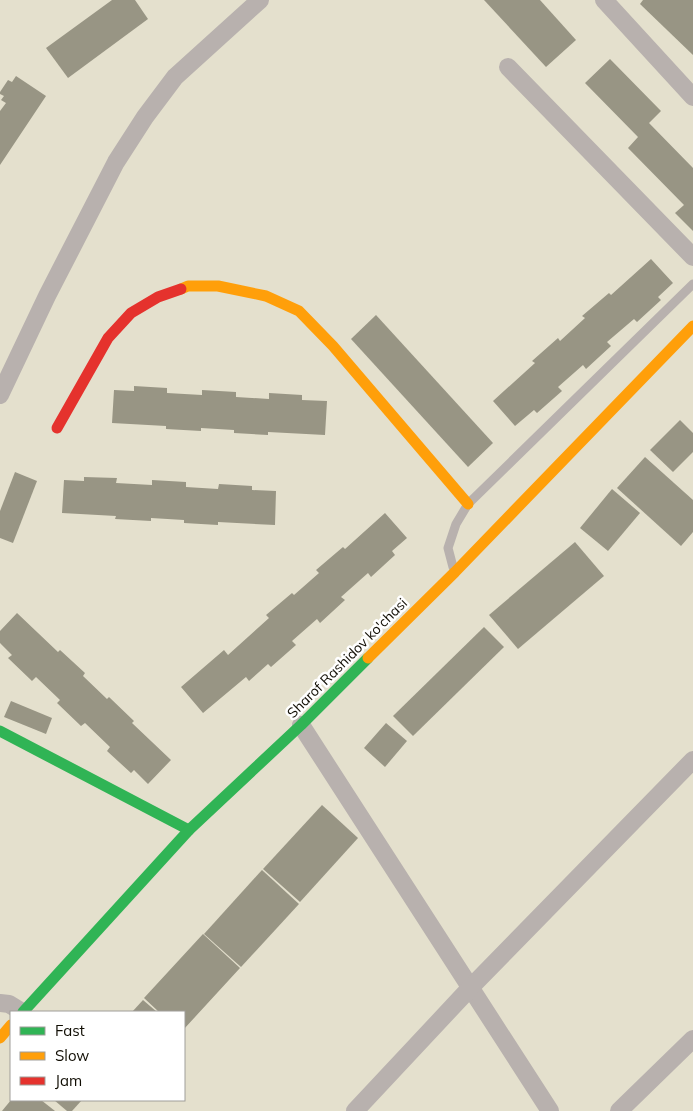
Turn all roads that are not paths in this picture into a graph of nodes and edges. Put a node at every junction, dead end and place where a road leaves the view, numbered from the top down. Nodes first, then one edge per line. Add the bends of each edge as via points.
1 (260, 0) edge
2 (604, 0) edge
3 (508, 67) dead end
4 (693, 98) edge
5 (693, 257) edge
6 (693, 284) edge
7 (693, 326) edge
8 (0, 396) edge
9 (56, 428) dead end
10 (468, 504) junction
11 (455, 572) junction
12 (301, 725) junction
13 (0, 732) edge
14 (693, 760) edge
15 (189, 830) junction
16 (471, 987) junction
17 (0, 1003) edge
18 (21, 1011) edge
19 (24, 1011) edge
20 (10, 1026) edge
21 (0, 1038) edge
22 (693, 1039) edge
23 (355, 1111) edge
24 (550, 1111) edge
25 (619, 1111) edge

1 - 8 street via 175,77 145,117 116,162
2 - 4 street
3 - 5 street
6 - 10 lane
7 - 11 main road, Sharof Rashidov ko'chasi
9 - 10 main road via 108,338 131,313 158,297 188,286 218,286 266,296 299,311 333,346
10 - 11 lane via 456,524 448,548
11 - 12 main road, Sharof Rashidov ko'chasi
12 - 15 main road, Sharof Rashidov ko'chasi
12 - 16 street
13 - 15 main road
14 - 16 street
15 - 19 main road, Sharof Rashidov ko'chasi
16 - 23 street
16 - 24 street
17 - 18 street
20 - 21 main road
22 - 25 street

